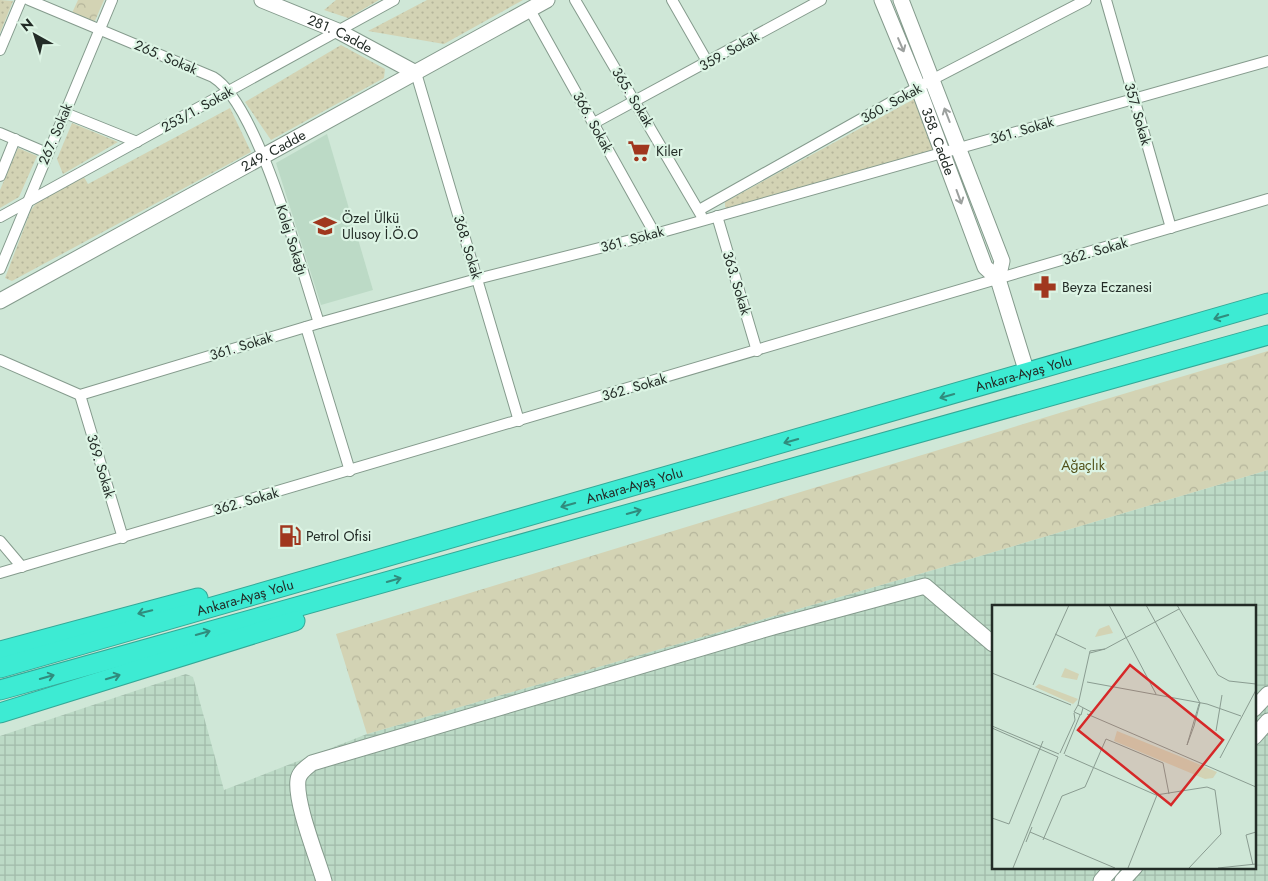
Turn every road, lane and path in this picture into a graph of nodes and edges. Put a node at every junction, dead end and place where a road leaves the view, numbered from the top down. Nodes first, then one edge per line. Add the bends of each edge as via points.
1 (21, 0) edge
2 (29, 0) edge
3 (112, 0) edge
4 (262, 0) edge
5 (394, 0) edge
6 (547, 0) edge
7 (575, 0) edge
8 (672, 0) edge
9 (821, 0) edge
10 (882, 0) edge
11 (901, 0) edge
12 (1086, 0) edge
13 (1106, 0) edge
14 (530, 10) junction
15 (100, 30) junction
16 (338, 31) junction
17 (0, 50) edge
18 (1268, 62) edge
19 (708, 63) junction
20 (416, 73) junction
21 (934, 81) junction
22 (918, 87) junction
23 (229, 91) junction
24 (1134, 99) junction
25 (636, 101) junction
26 (65, 112) junction
27 (594, 124) junction
28 (0, 133) edge
29 (15, 140) junction
30 (137, 142) junction
31 (960, 147) junction
32 (48, 153) junction
33 (944, 153) junction
34 (265, 157) junction
35 (0, 176) edge
36 (1268, 199) edge
37 (27, 202) junction
38 (702, 215) junction
39 (717, 216) junction
40 (0, 217) edge
41 (1171, 228) junction
42 (655, 234) junction
43 (0, 269) edge
44 (477, 279) junction
45 (998, 279) junction
46 (0, 301) edge
47 (1268, 303) edge
48 (319, 323) junction
49 (306, 326) junction
50 (1268, 335) edge
51 (757, 351) junction
52 (0, 360) edge
53 (1026, 373) junction
54 (80, 395) junction
55 (519, 421) junction
56 (350, 471) junction
57 (123, 538) junction
58 (0, 541) edge
59 (362, 564) junction
60 (22, 567) junction
61 (0, 573) edge
62 (361, 589) junction
63 (992, 643) edge
64 (0, 651) edge
65 (0, 668) edge
66 (0, 690) edge
67 (1268, 694) edge
68 (1256, 707) edge
69 (0, 713) edge
70 (1268, 721) edge
71 (1256, 735) edge
72 (1112, 868) edge
73 (1134, 868) edge
74 (324, 881) edge
75 (1101, 881) edge
76 (1122, 881) edge

1 - 17 street
2 - 15 street, 265. Sokak
3 - 15 street, 267. Sokak
4 - 16 street, 281. Cadde
5 - 16 street, 253/1. Sokak
6 - 14 street, 249. Cadde
7 - 25 street, 365. Sokak
8 - 19 street
9 - 19 street, 359. Sokak
10 -> 22 street, 358. Cadde
11 - 21 street, 358. Cadde
12 - 21 street, 360. Sokak
13 - 24 street, 357. Sokak
14 - 20 street, 249. Cadde
14 - 27 street, 366. Sokak
15 - 23 street, 265. Sokak via 212,77
15 - 26 street, 267. Sokak
16 - 20 street, 281. Cadde
16 - 23 street, 253/1. Sokak
18 - 24 street, 361. Sokak
19 - 25 street, 359. Sokak
20 - 34 street, 249. Cadde
20 - 44 street, 368. Sokak
21 - 22 street, 360. Sokak
31 -> 21 street, 358. Cadde
22 - 33 street, 358. Cadde
22 - 38 street, 360. Sokak
23 - 30 street, 253/1. Sokak
23 - 34 street, 265. Sokak
24 - 31 street, 361. Sokak
24 - 41 street, 357. Sokak
25 - 27 street, 359. Sokak
25 - 38 street, 365. Sokak
26 - 30 street
26 - 32 street, 267. Sokak
27 - 42 street, 366. Sokak
28 - 29 street
29 - 32 street
29 - 35 street
30 - 37 street, 253/1. Sokak
31 - 33 street, 361. Sokak
31 - 45 street, 358. Cadde via 1002,261
32 - 37 street, 267. Sokak
33 - 39 street, 361. Sokak
33 -> 45 street, 358. Cadde via 985,267
34 - 46 street, 249. Cadde
34 - 48 street, Kolej Sokağı
36 - 41 street, 362. Sokak
37 - 40 street, 253/1. Sokak
37 - 43 street, 267. Sokak
38 - 39 street, 361. Sokak
38 - 42 street, 361. Sokak
39 - 51 street, 363. Sokak
41 - 45 street, 362. Sokak
42 - 44 street, 361. Sokak
44 - 48 street, 361. Sokak
44 - 55 street, 368. Sokak
45 - 51 street, 362. Sokak
45 - 53 street, 358. Cadde
47 -> 53 highway, Ankara-Ayaş Yolu
48 - 49 street, 361. Sokak
49 - 54 street, 361. Sokak
49 - 56 street
62 -> 50 highway, Ankara-Ayaş Yolu
51 - 55 street, 362. Sokak
52 - 54 street
53 -> 59 highway, Ankara-Ayaş Yolu
54 - 57 street, 369. Sokak
55 - 56 street, 362. Sokak
56 - 57 street, 362. Sokak
57 - 60 street, 362. Sokak
58 - 60 street
59 -> 64 highway via 336,562
59 - 65 highway, Ankara-Ayaş Yolu
60 - 61 street, 362. Sokak
66 -> 62 highway, Ankara-Ayaş Yolu
69 -> 62 highway via 321,612 340,605
63 - 74 street via 925,586 312,763 300,774 298,781 302,810
67 - 68 street
70 - 71 street
72 - 75 street
73 - 76 street

